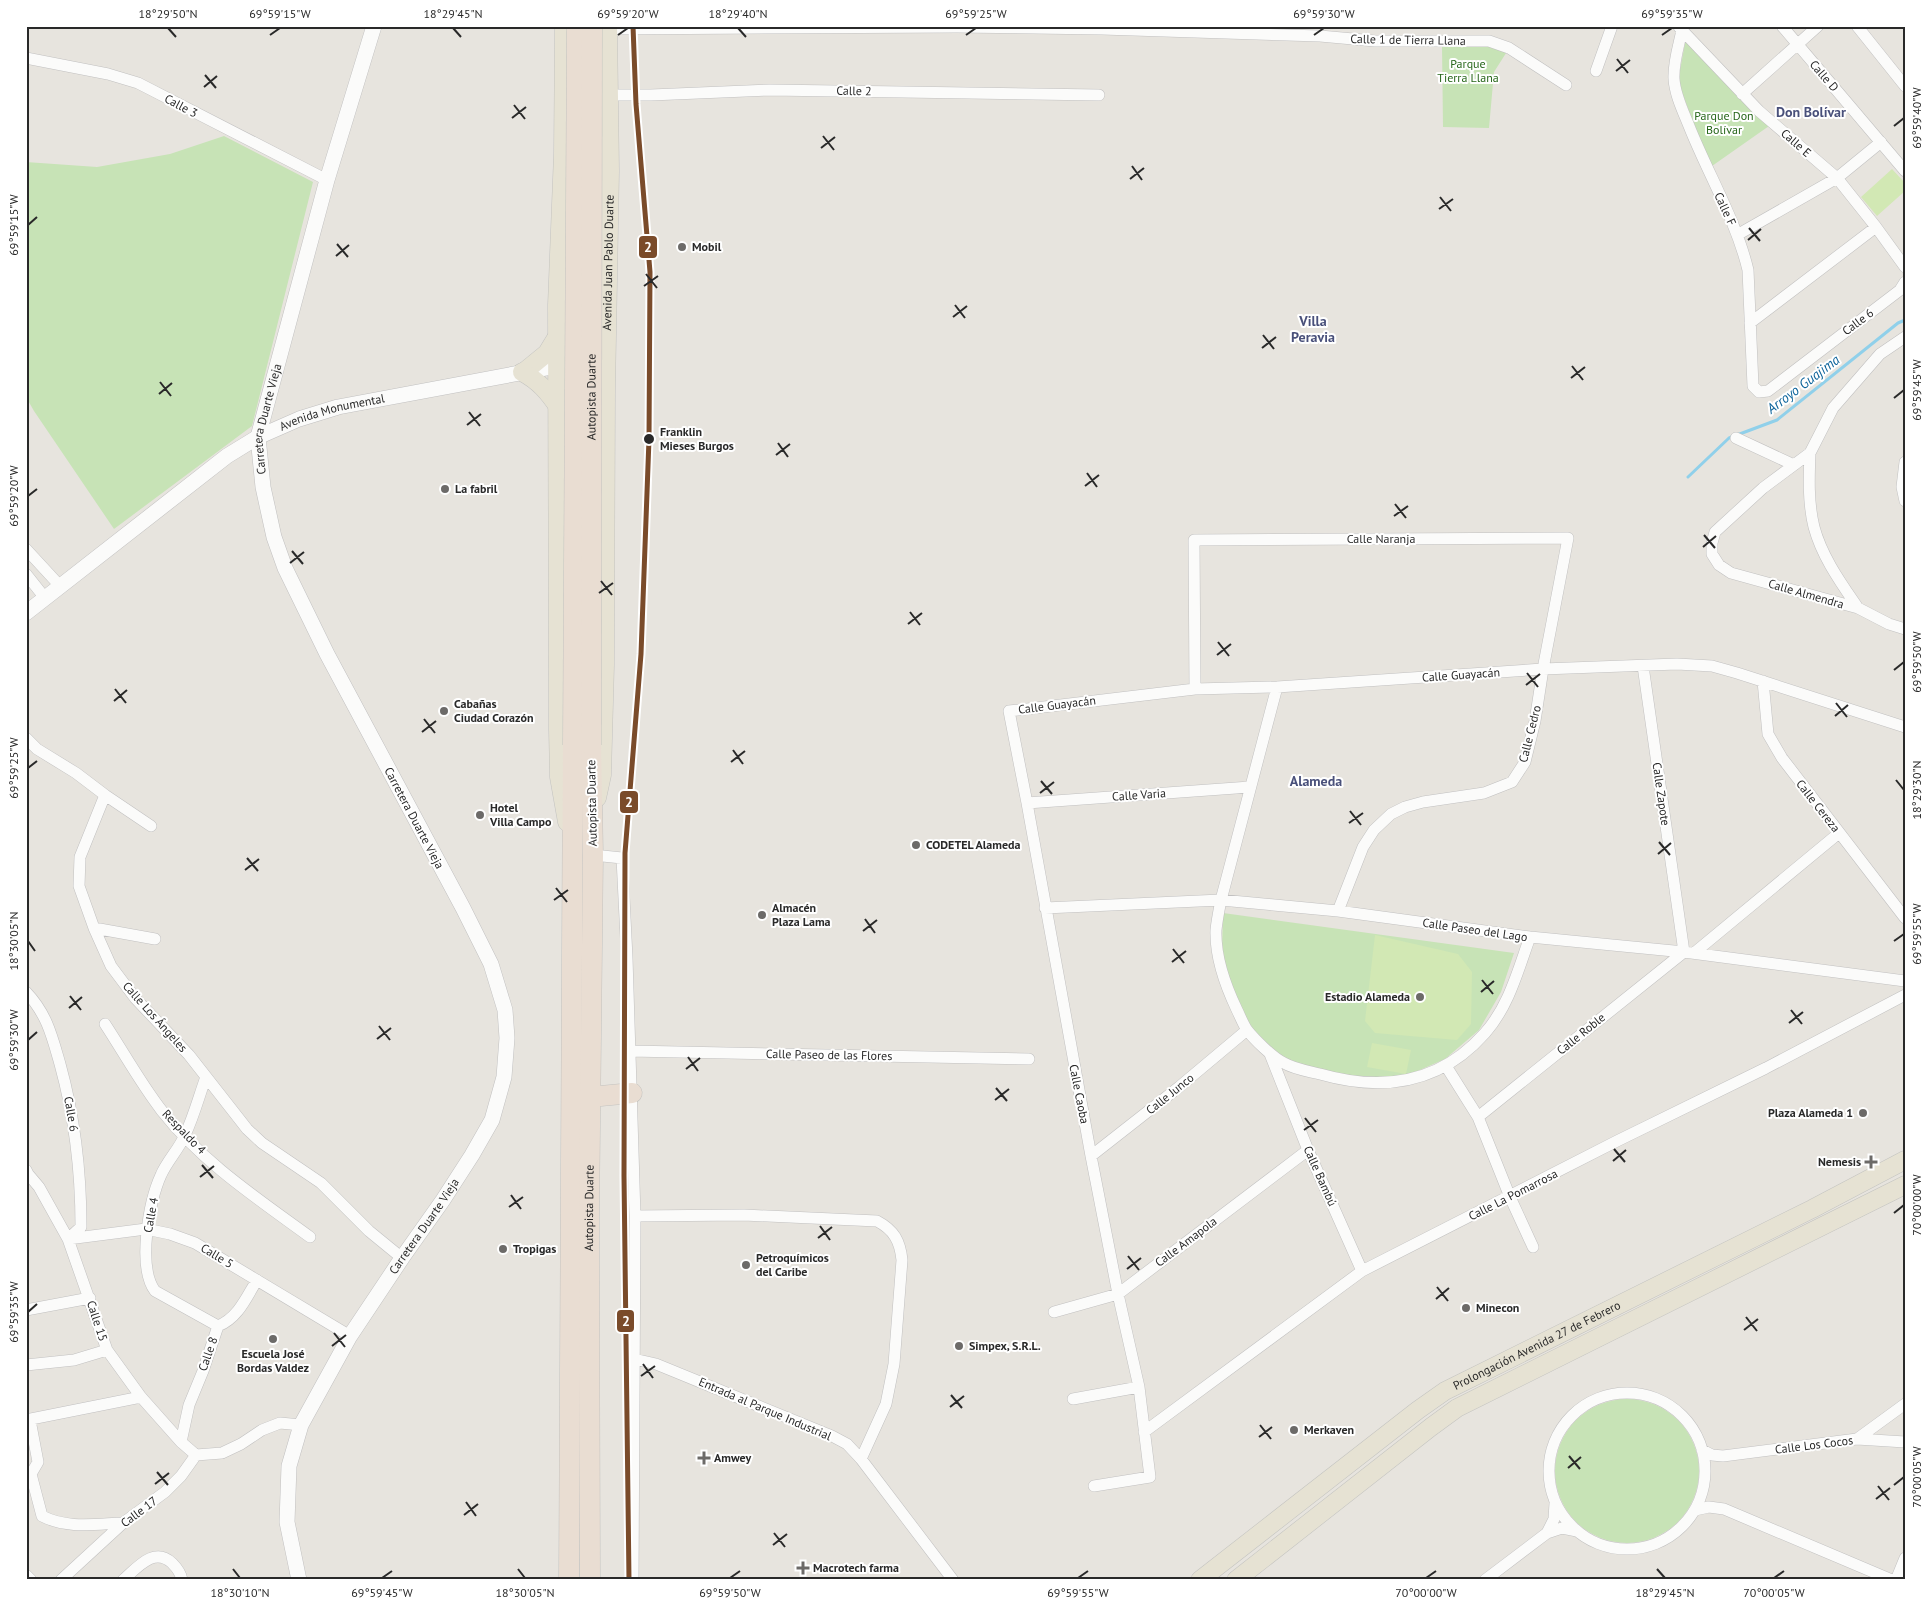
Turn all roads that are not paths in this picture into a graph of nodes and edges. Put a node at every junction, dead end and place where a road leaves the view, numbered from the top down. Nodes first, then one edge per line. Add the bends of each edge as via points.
1 (374, 26) edge
2 (564, 26) edge
3 (576, 26) edge
4 (1612, 26) edge
5 (1782, 26) edge
6 (1818, 26) edge
7 (1857, 26) edge
8 (603, 27) edge
9 (1680, 28) edge
10 (1797, 45) junction
11 (26, 58) edge
12 (1596, 71) dead end
13 (1903, 80) edge
14 (1566, 85) dead end
15 (1742, 94) junction
16 (609, 95) junction
17 (1098, 95) dead end
18 (1881, 142) junction
19 (1905, 171) edge
20 (1837, 178) junction
21 (327, 180) junction
22 (1876, 227) junction
23 (1737, 234) junction
24 (1905, 267) edge
25 (1905, 282) edge
26 (1750, 323) junction
27 (558, 335) junction
28 (1905, 337) edge
29 (606, 358) junction
30 (558, 366) junction
31 (523, 372) junction
32 (1759, 392) joint
33 (559, 408) junction
34 (258, 437) junction
35 (1736, 438) dead end
36 (1810, 453) junction
37 (1905, 462) edge
38 (1794, 464) junction
39 (1905, 500) edge
40 (1568, 538) joint
41 (26, 549) edge
42 (26, 574) edge
43 (61, 587) junction
44 (45, 598) junction
45 (1858, 608) junction
46 (26, 613) edge
47 (1905, 629) edge
48 (1643, 666) junction
49 (1543, 669) junction
50 (1763, 681) junction
51 (1277, 687) junction
52 (1195, 689) junction
53 (1009, 711) joint
54 (1905, 727) edge
55 (26, 738) edge
56 (582, 745) junction
57 (37, 749) junction
58 (26, 756) edge
59 (1250, 788) junction
60 (106, 795) junction
61 (1028, 804) junction
62 (151, 826) dead end
63 (592, 828) junction
64 (1839, 833) junction
65 (572, 847) junction
66 (592, 855) junction
67 (1221, 900) junction
68 (1045, 908) junction
69 (1338, 911) junction
70 (1905, 918) edge
71 (94, 928) junction
72 (1530, 937) junction
73 (155, 939) dead end
74 (1689, 952) junction
75 (1905, 981) edge
76 (26, 992) edge
77 (1905, 995) edge
78 (105, 1024) dead end
79 (1247, 1030) junction
80 (630, 1051) junction
81 (1270, 1052) junction
82 (1029, 1059) dead end
83 (1446, 1066) junction
84 (206, 1077) junction
85 (632, 1093) junction
86 (590, 1097) junction
87 (1478, 1117) junction
88 (185, 1136) junction
89 (1308, 1150) junction
90 (1091, 1156) junction
91 (1905, 1160) edge
92 (27, 1173) edge
93 (1905, 1185) edge
94 (1510, 1197) junction
95 (635, 1216) junction
96 (146, 1229) junction
97 (310, 1237) dead end
98 (68, 1239) junction
99 (1533, 1247) dead end
100 (402, 1258) junction
101 (1362, 1271) junction
102 (257, 1280) junction
103 (1118, 1294) junction
104 (90, 1298) junction
105 (26, 1310) edge
106 (1054, 1312) dead end
107 (218, 1326) junction
108 (350, 1336) junction
109 (107, 1350) junction
110 (634, 1359) junction
111 (26, 1366) edge
112 (1138, 1387) junction
113 (141, 1397) junction
114 (1073, 1399) dead end
115 (1905, 1404) edge
116 (28, 1420) edge
117 (301, 1425) junction
118 (1144, 1432) junction
119 (1857, 1439) junction
120 (181, 1442) junction
121 (1905, 1442) edge
122 (1702, 1450) junction
123 (196, 1455) junction
124 (1723, 1456) junction
125 (861, 1459) junction
126 (1705, 1470) junction
127 (29, 1476) edge
128 (1094, 1486) dead end
129 (1703, 1489) junction
130 (1555, 1503) junction
131 (1724, 1509) junction
132 (1695, 1510) junction
133 (123, 1523) junction
134 (1577, 1531) junction
135 (1547, 1533) junction
136 (1905, 1558) edge
137 (26, 1575) edge
138 (31, 1580) edge
139 (61, 1580) edge
140 (123, 1580) edge
141 (182, 1580) edge
142 (299, 1580) edge
143 (569, 1580) edge
144 (590, 1580) edge
145 (634, 1580) edge
146 (954, 1580) edge
147 (1200, 1580) edge
148 (1236, 1580) edge
149 (1485, 1580) edge
150 (1892, 1580) edge
151 (1896, 1580) edge

1 - 21 main road, Carretera Duarte Vieja
2 - 27 main road, Autopista Duarte
3 - 56 highway, Autopista Duarte, bridge
4 - 12 street
5 - 10 street, Calle D
6 - 10 street
7 - 13 street
8 - 14 street, Calle 1 de Tierra Llana via 1102,28 1375,41 1490,42 1509,48
8 - 16 main road, Avenida Juan Pablo Duarte
8 - 56 highway, Autopista Duarte, bridge
9 - 15 street, Calle E
9 - 23 street, Calle F via 1674,78 1676,93
10 - 15 street
10 - 18 street, Calle D
11 - 21 street, Calle 3 via 138,83
15 - 20 street, Calle E
16 - 17 street, Calle 2 via 770,90
16 - 29 main road, Avenida Juan Pablo Duarte
18 - 19 street, Calle D
18 - 20 street
20 - 22 street, Calle E
20 - 23 street
21 - 34 main road, Carretera Duarte Vieja
22 - 24 street, Calle E
22 - 26 street
23 - 26 street, Calle F via 1748,270
25 - 32 street, Calle 6 via 1900,290 1768,391
26 - 32 street, Calle F via 1753,386
27 - 30 main road, Autopista Duarte
27 - 31 main road via 547,353
28 - 36 street via 1880,354 1839,400
29 - 30 main road, Avenida Monumental
29 - 63 main road, Avenida Juan Pablo Duarte via 602,774
30 - 31 main road, Avenida Monumental
30 - 33 main road, Autopista Duarte
31 - 33 main road via 537,380
31 - 34 main road, Avenida Monumental via 338,408 299,419
33 - 65 main road, Autopista Duarte via 559,776
34 - 43 main road, Avenida Monumental via 227,456
34 - 100 main road, Carretera Duarte Vieja via 265,502 278,551 327,654 482,946 505,1010 504,1077 492,1120 472,1156
35 - 38 street
36 - 38 street
36 - 45 street via 1814,526 1832,568
37 - 39 street via 1902,487
38 - 45 street, Calle Almendra via 1715,532 1712,554 1719,565 1731,573
40 - 49 street, Calle Cedro
40 - 52 street, Calle Naranja via 1194,540
41 - 43 street
42 - 44 street
43 - 44 main road, Avenida Monumental
44 - 46 main road, Avenida Monumental
45 - 47 street, Calle Almendra
48 - 49 street, Calle Guayacán
48 - 50 street, Calle Guayacán via 1712,666
48 - 74 street, Calle Zapote
49 - 51 street, Calle Guayacán
49 - 69 street, Calle Cedro via 1525,762 1512,782 1484,794 1423,802 1391,814 1374,830 1363,847
50 - 54 street, Calle Guayacán
50 - 64 street, Calle Cereza via 1768,734
51 - 52 street, Calle Guayacán
51 - 59 street
52 - 53 street, Calle Guayacán
53 - 61 street, Calle Caoba
55 - 57 street
56 - 63 highway, Autopista Duarte
56 - 65 highway, Autopista Duarte
57 - 58 street
57 - 60 street
59 - 61 street, Calle Varia
59 - 67 street
60 - 62 street
60 - 71 street, Calle Los Ángeles via 80,857 79,886
61 - 68 street, Calle Caoba
63 - 66 highway, Autopista Duarte
64 - 70 street, Calle Cereza
64 - 74 street, Calle Roble
65 - 143 highway, Autopista Duarte
66 - 80 street via 622,858
66 - 86 highway, Autopista Duarte
67 - 68 street, Calle Paseo del Lago
67 - 69 street, Calle Paseo del Lago
67 - 79 street via 1216,930 1218,959 1230,995
68 - 90 street, Calle Caoba
69 - 72 street, Calle Paseo del Lago
71 - 73 street
71 - 84 street, Calle Los Ángeles via 111,966
72 - 74 street, Calle Paseo del Lago
72 - 83 street via 1501,1011 1486,1032
74 - 75 street, Calle Paseo del Lago
74 - 87 street, Calle Roble
76 - 98 street, Calle 6 via 44,1014 52,1033 70,1098 78,1154 81,1227
77 - 94 street, Calle La Pomarrosa
78 - 88 street, Respaldo 4 via 162,1110
79 - 81 street
79 - 90 street, Calle Junco
80 - 82 street, Calle Paseo de las Flores
80 - 85 street
81 - 83 street via 1283,1063 1342,1081 1370,1084 1398,1083
81 - 89 street, Calle Bambú
83 - 87 street
84 - 88 street, Calle 4
84 - 100 street, Calle Los Ángeles via 262,1143 321,1183
85 - 86 highway
85 - 95 street
86 - 144 highway, Autopista Duarte
87 - 94 street
88 - 96 street, Calle 4 via 161,1174
88 - 97 street, Respaldo 4 via 236,1183
89 - 101 street, Calle Bambú
89 - 103 street, Calle Amapola
90 - 103 street, Calle Caoba
91 - 147 main road, Prolongación Avenida 27 de Febrero via 1445,1391
92 - 98 street, Calle 15
93 - 148 main road, Prolongación Avenida 27 de Febrero via 1458,1408
94 - 99 street
94 - 101 street, Calle La Pomarrosa
95 - 110 street
95 - 125 street via 744,1215 877,1221 896,1236 902,1260 894,1364 886,1404
96 - 98 street, Calle 5
96 - 102 street, Calle 5 via 195,1243
96 - 107 street, Calle 4 via 149,1283 155,1290
98 - 104 street, Calle 15
100 - 108 main road, Carretera Duarte Vieja
101 - 118 street, Calle La Pomarrosa
102 - 107 street, Calle 8 via 239,1311 227,1323
102 - 108 street, Calle 5
103 - 106 street, Calle Amapola
103 - 112 street, Calle Caoba
104 - 105 street
104 - 109 street, Calle 15
107 - 120 street, Calle 8 via 189,1405
108 - 117 main road, Carretera Duarte Vieja
109 - 111 street via 74,1360
109 - 113 street, Calle 15
110 - 125 street, Entrada al Parque Industrial via 656,1364 832,1436
110 - 145 street
112 - 114 street
112 - 118 street, Calle Caoba
113 - 116 street
113 - 120 street, Calle 15
115 - 119 street
116 - 127 street via 38,1462
117 - 123 street via 280,1424 262,1430 222,1453
117 - 142 main road, Carretera Duarte Vieja via 289,1466 287,1522
118 - 128 street, Calle Caoba via 1150,1477
119 - 121 street, Calle Los Cocos
119 - 124 street, Calle Los Cocos
120 - 123 street, Calle 15
122 - 124 street, Calle Los Cocos
122 - 126 street
122 - 130 street via 1692,1429 1677,1411 1657,1399 1634,1393 1611,1394 1589,1402 1571,1416 1557,1435 1550,1457 1549,1480
123 - 133 street, Calle 17 via 165,1492
124 - 126 street
125 - 146 street, Entrada al Parque Industrial
126 - 129 street
127 - 133 street via 42,1516 52,1521 75,1525
129 - 131 street
129 - 132 street
130 - 134 street
130 - 135 street via 1554,1518
131 - 132 street via 1709,1507
131 - 150 street
132 - 134 street via 1681,1528 1662,1541 1641,1548 1618,1549 1596,1543
133 - 139 street, Calle 17
134 - 135 street via 1562,1528
135 - 149 street
136 - 151 street
137 - 138 street
140 - 141 street via 150,1557 159,1556 167,1558 177,1568

